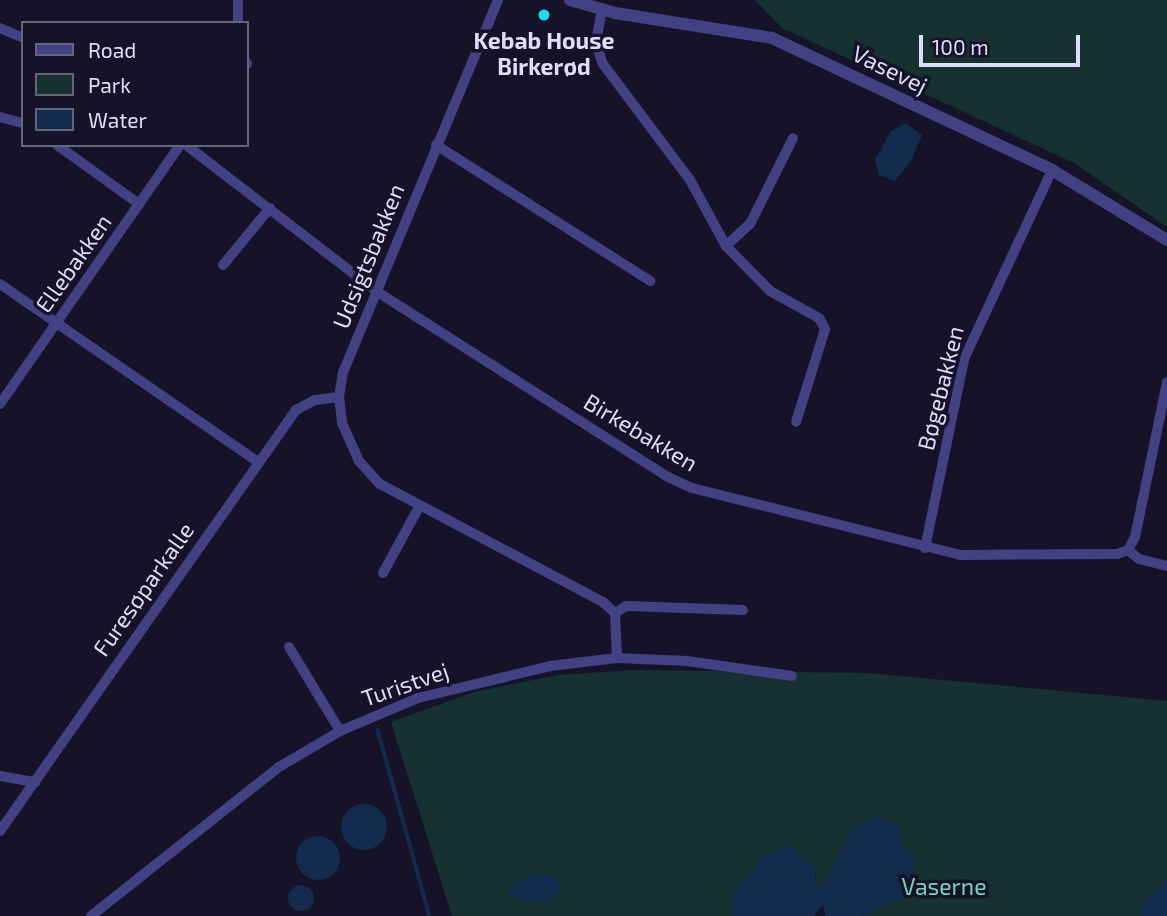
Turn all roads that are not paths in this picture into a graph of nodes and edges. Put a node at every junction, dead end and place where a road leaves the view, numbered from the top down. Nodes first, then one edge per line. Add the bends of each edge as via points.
1 (238, 0) edge
2 (498, 0) edge
3 (570, 0) edge
4 (602, 9) junction
5 (238, 21) edge
6 (0, 28) edge
7 (21, 37) edge
8 (0, 117) edge
9 (21, 122) edge
10 (793, 138) dead end
11 (436, 145) junction
12 (60, 147) edge
13 (179, 147) edge
14 (189, 147) edge
15 (1052, 170) junction
16 (139, 204) junction
17 (270, 208) junction
18 (1167, 240) edge
19 (726, 246) junction
20 (223, 265) dead end
21 (650, 281) dead end
22 (0, 284) edge
23 (376, 291) junction
24 (58, 322) junction
25 (1167, 383) edge
26 (339, 397) junction
27 (0, 404) edge
28 (796, 422) dead end
29 (258, 462) junction
30 (419, 507) junction
31 (925, 548) junction
32 (1128, 550) junction
33 (1167, 566) edge
34 (383, 573) dead end
35 (743, 610) dead end
36 (615, 613) junction
37 (289, 647) dead end
38 (617, 658) junction
39 (792, 676) dead end
40 (340, 731) junction
41 (0, 776) edge
42 (35, 782) junction
43 (0, 831) edge
44 (91, 916) edge

1 - 5 street
2 - 11 street, Udsigtsbakken
3 - 4 street, Vasevej
4 - 15 street, Vasevej via 772,38
4 - 19 street via 596,44 603,64 690,180
6 - 7 street
8 - 9 street
10 - 19 street via 750,224
11 - 21 street
11 - 23 street, Udsigtsbakken
12 - 16 street
13 - 16 street, Ellebakken
14 - 17 street, Birkebakken
15 - 18 street, Vasevej
15 - 31 street, Bøgebakken via 964,359
16 - 24 street, Ellebakken
17 - 20 street
17 - 23 street, Birkebakken
19 - 28 street via 770,291 819,318 825,329
22 - 24 street
23 - 26 street, Udsigtsbakken via 343,372
23 - 31 street, Birkebakken via 667,478
24 - 27 street, Ellebakken
24 - 29 street
25 - 32 street via 1135,537
26 - 29 street, Furesøparkalle via 305,403
26 - 30 street, Udsigtsbakken via 342,424 363,467 380,484
29 - 42 street, Furesøparkalle
30 - 34 street
30 - 36 street, Udsigtsbakken via 603,601
31 - 32 street, Birkebakken via 960,555 1117,554
32 - 33 street via 1139,559
35 - 36 street via 626,606
36 - 38 street
37 - 40 street
38 - 39 street, Turistvej
38 - 40 street, Turistvej via 479,682 418,698
40 - 44 street, Turistvej via 279,767
41 - 42 street
42 - 43 street, Furesøparkalle

